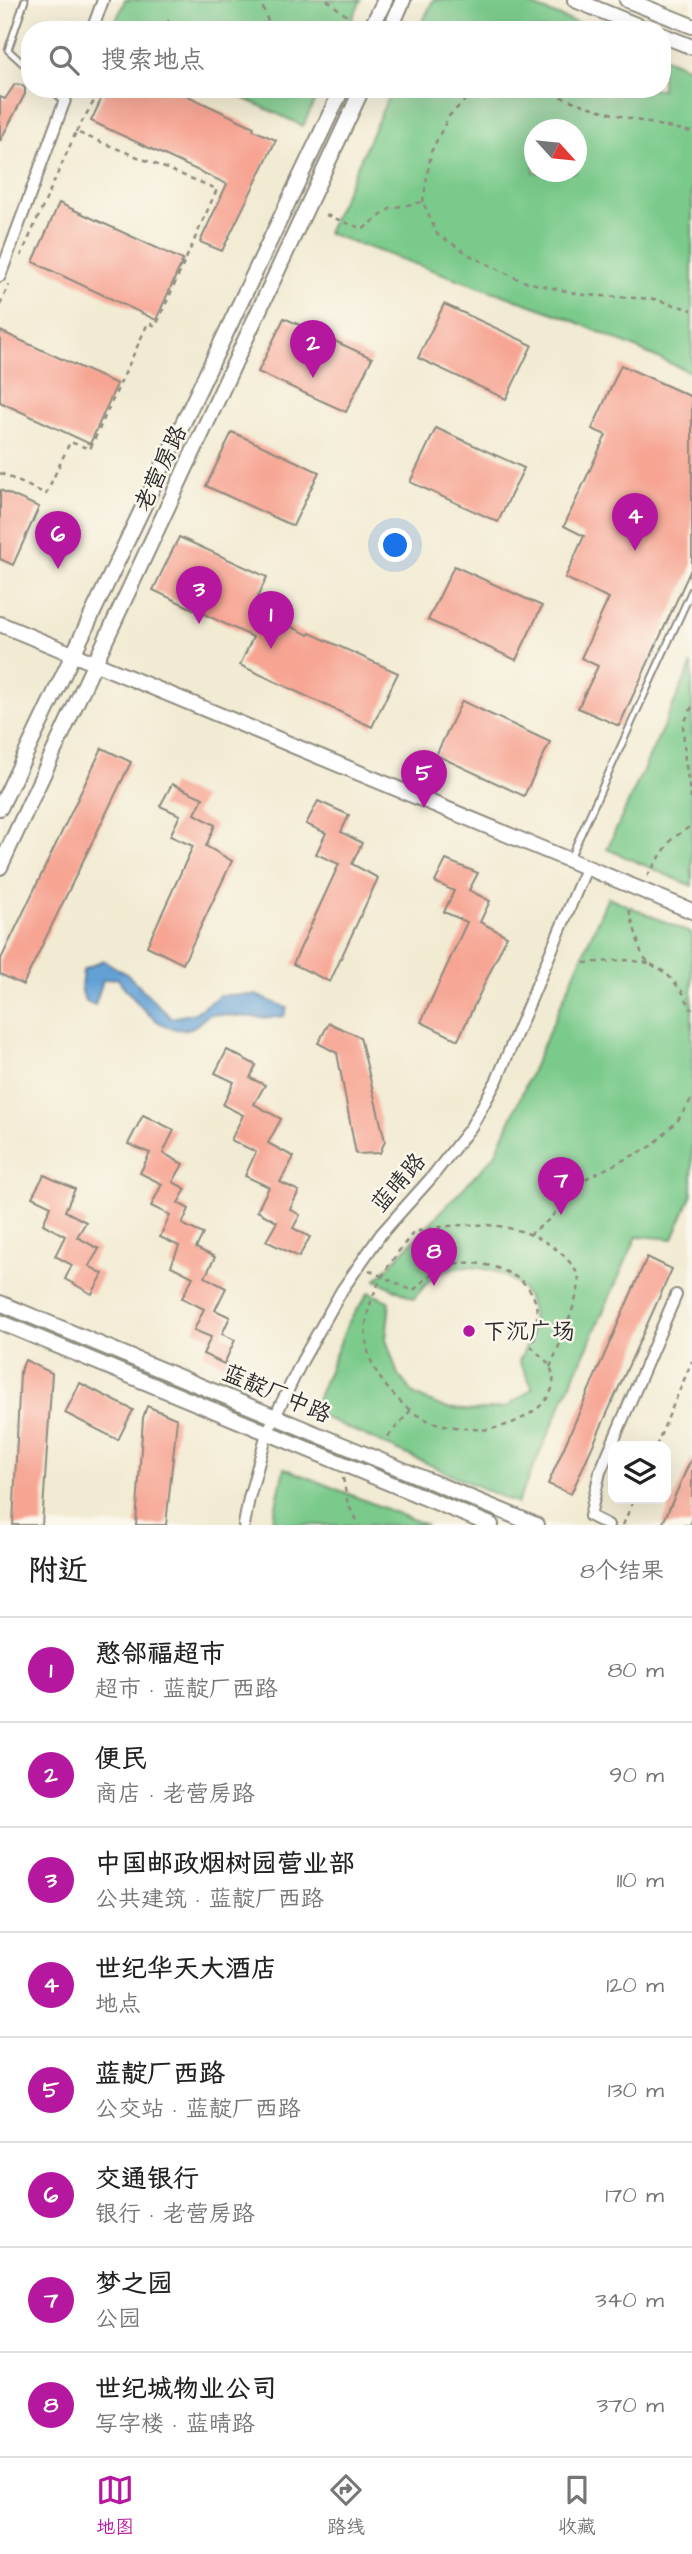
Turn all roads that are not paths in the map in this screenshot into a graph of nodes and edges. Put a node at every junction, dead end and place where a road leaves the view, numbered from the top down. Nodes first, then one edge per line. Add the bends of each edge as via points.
1 (24, 0) edge
2 (103, 0) edge
3 (385, 0) edge
4 (403, 0) edge
5 (575, 0) edge
6 (627, 0) edge
7 (95, 21) edge
8 (374, 21) edge
9 (394, 21) edge
10 (626, 21) edge
11 (692, 26) edge
12 (671, 39) edge
13 (692, 47) edge
14 (21, 62) edge
15 (61, 98) edge
16 (66, 98) edge
17 (338, 98) edge
18 (358, 98) edge
19 (65, 102) junction
20 (5, 278) edge
21 (692, 590) edge
22 (0, 624) edge
23 (72, 653) junction
24 (94, 663) junction
25 (0, 808) edge
26 (570, 859) junction
27 (587, 866) junction
28 (0, 867) edge
29 (692, 911) edge
30 (676, 1295) dead end
31 (0, 1303) edge
32 (0, 1322) edge
33 (274, 1417) junction
34 (267, 1433) junction
35 (244, 1525) edge
36 (491, 1525) edge
37 (536, 1525) edge
38 (608, 1525) edge

1 - 14 lane via 8,50
2 - 7 street
3 - 8 street
4 - 9 street
5 - 10 street
6 - 11 street
12 - 13 street
15 - 19 lane
16 - 19 street
17 - 23 street, 老营房路
18 - 24 street, 老营房路
19 - 20 street
21 - 26 lane
22 - 23 street
23 - 24 street
23 - 25 street, 老营房路
24 - 26 street
24 - 28 street, 老营房路
26 - 27 street
27 - 29 street
27 - 33 street, 蓝晴路 via 497,1080 471,1127 381,1234 342,1290
30 - 38 street via 600,1472 590,1516
31 - 33 street, 蓝靛厂中路
32 - 34 street, 蓝靛厂中路
33 - 34 street, 蓝晴路
33 - 37 street, 蓝靛厂中路
34 - 35 street, 蓝晴路
34 - 36 street, 蓝靛厂中路

